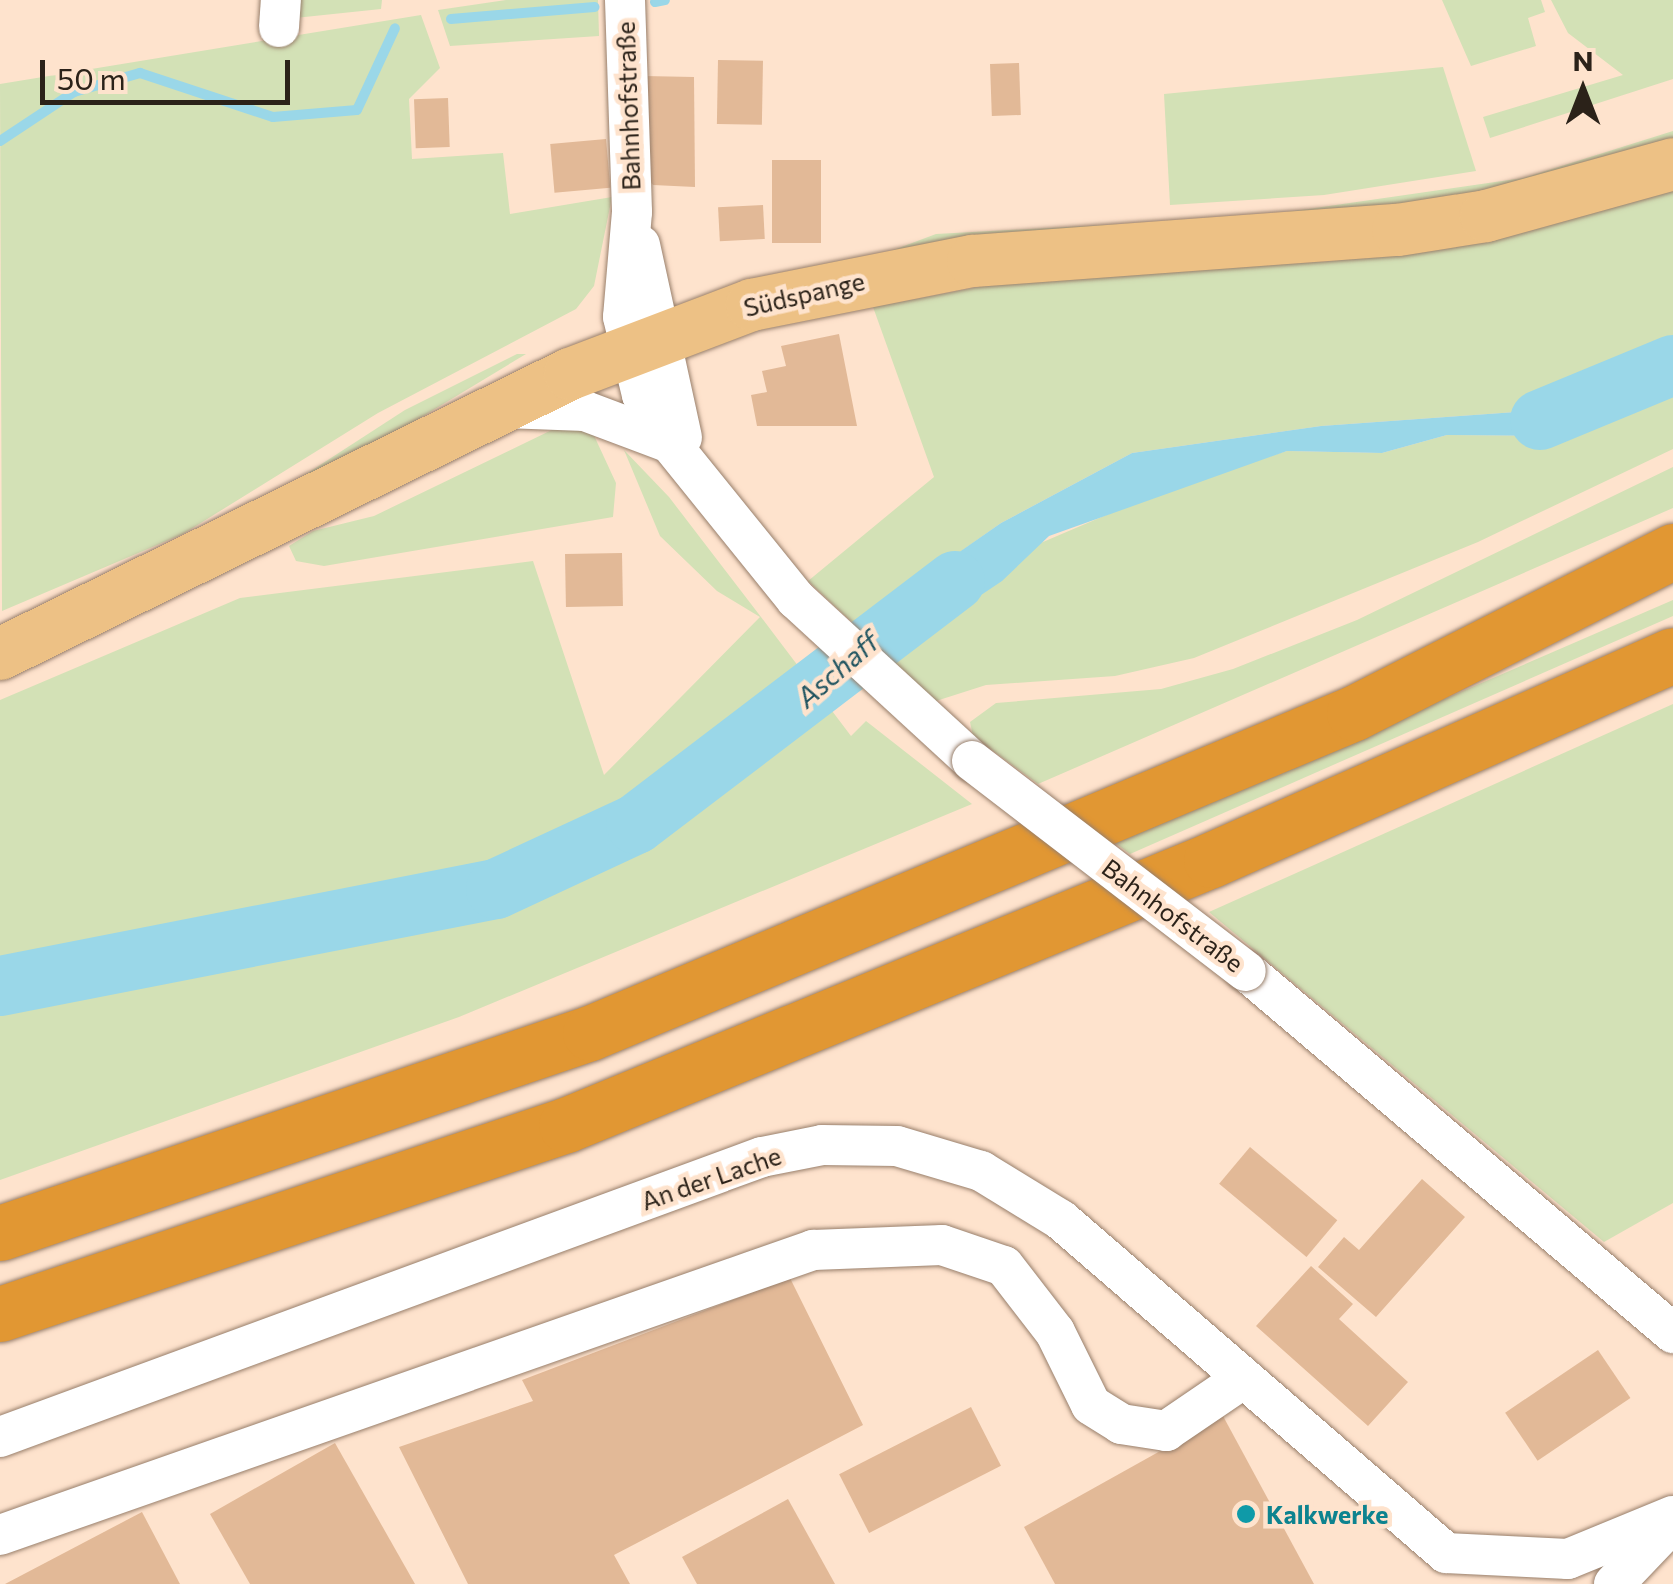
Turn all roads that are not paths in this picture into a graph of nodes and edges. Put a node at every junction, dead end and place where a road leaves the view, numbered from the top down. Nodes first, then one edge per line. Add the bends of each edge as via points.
1 (625, 0) edge
2 (1673, 164) edge
3 (644, 343) junction
4 (501, 408) junction
5 (670, 444) junction
6 (698, 475) junction
7 (1673, 551) edge
8 (0, 654) edge
9 (1673, 656) edge
10 (0, 1233) edge
11 (0, 1314) edge
12 (1673, 1333) edge
13 (1244, 1378) junction
14 (0, 1437) edge
15 (1673, 1519) edge
16 (0, 1535) edge
17 (1614, 1584) edge

1 - 3 street, Bahnhofstraße
2 - 3 main road, Südspange via 1486,216 1398,230 974,262 814,287
3 - 4 main road, Südspange
3 - 5 street, Bahnhofstraße
3 - 6 street, Bahnhofstraße
4 - 5 street, Bahnhofstraße via 585,411
4 - 8 main road, Südspange
5 - 6 street, Bahnhofstraße
6 - 12 street, Bahnhofstraße, bridge via 796,599 932,732 1246,970
7 - 10 highway via 1354,713 590,1033
9 - 11 highway via 1210,860 566,1126
13 - 14 street, An der Lache via 1062,1220 980,1172 897,1146 822,1145 762,1157
13 - 15 street, An der Lache via 1446,1553 1568,1559
13 - 16 street via 1166,1430 1121,1424 1092,1405 1055,1332 1004,1266 942,1245 813,1250
15 - 17 street

